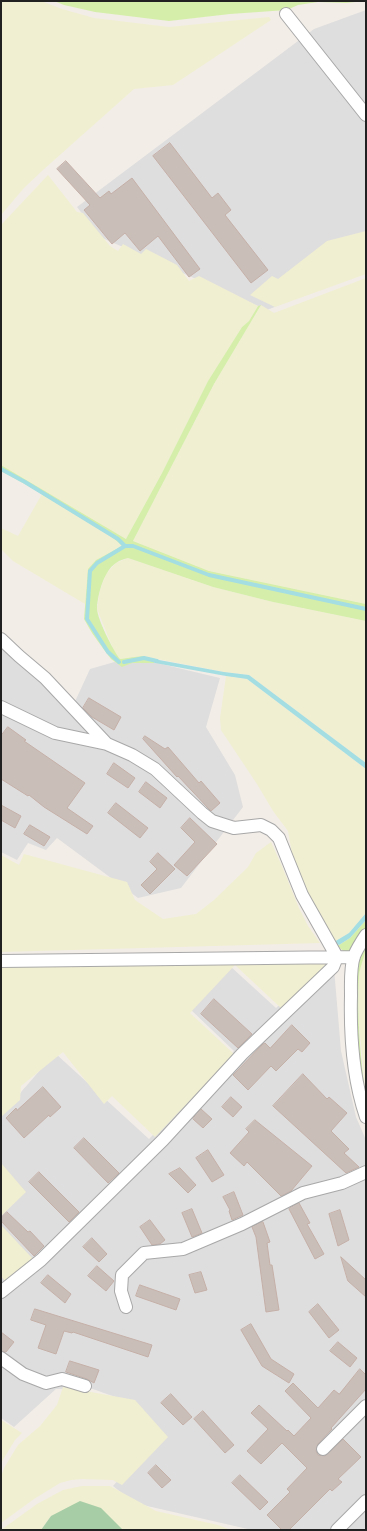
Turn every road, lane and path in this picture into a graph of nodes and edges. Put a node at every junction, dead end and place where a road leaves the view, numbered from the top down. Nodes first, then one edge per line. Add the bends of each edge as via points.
1 (286, 14) dead end
2 (366, 114) edge
3 (1, 639) edge
4 (1, 707) edge
5 (107, 744) junction
6 (366, 934) edge
7 (337, 957) junction
8 (354, 957) junction
9 (1, 961) edge
10 (366, 1117) edge
11 (366, 1172) edge
12 (1, 1292) edge
13 (126, 1306) dead end
14 (1, 1358) edge
15 (85, 1386) dead end
16 (366, 1406) edge
17 (323, 1449) dead end
18 (366, 1501) edge
19 (337, 1530) edge

1 - 2 street
3 - 5 street via 45,678
4 - 5 street via 55,733
5 - 7 street via 155,769 212,821 234,828 261,826 271,830 279,838 302,895
6 - 8 street
7 - 8 street
7 - 9 street
7 - 12 street via 333,967 242,1054 163,1140 40,1260
8 - 10 street via 350,991 354,1061
11 - 13 street via 342,1183 303,1194 184,1249 144,1254 122,1275 121,1291
14 - 15 street via 23,1374 46,1383 62,1379
16 - 17 street
18 - 19 street

